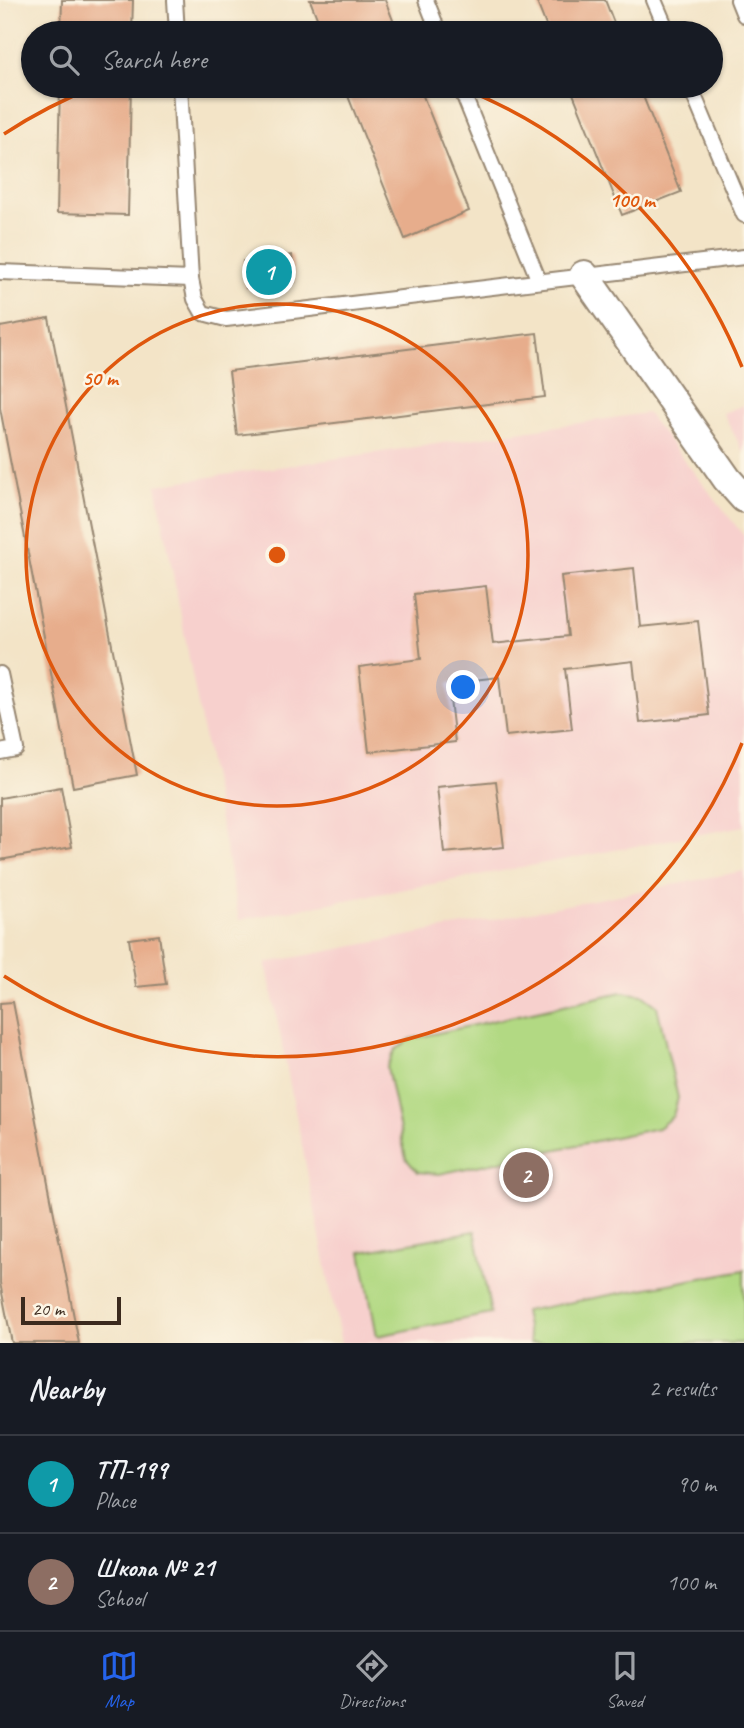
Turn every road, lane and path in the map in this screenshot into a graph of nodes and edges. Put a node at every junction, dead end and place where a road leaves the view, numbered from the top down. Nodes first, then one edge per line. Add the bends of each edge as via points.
1 (175, 0) edge
2 (426, 0) edge
3 (654, 0) edge
4 (738, 0) edge
5 (744, 15) edge
6 (176, 21) edge
7 (434, 21) edge
8 (663, 21) edge
9 (181, 98) edge
10 (465, 98) edge
11 (695, 98) edge
12 (744, 215) edge
13 (744, 257) edge
14 (0, 272) edge
15 (584, 275) junction
16 (191, 279) junction
17 (539, 281) junction
18 (744, 499) edge
19 (0, 674) edge
20 (0, 752) edge

1 - 6 lane
2 - 7 lane
3 - 8 lane
4 - 5 lane
9 - 16 lane
10 - 17 lane
11 - 12 lane
13 - 15 lane
14 - 16 lane
15 - 17 lane
15 - 18 street
16 - 17 lane via 203,313 226,319
19 - 20 lane via 16,749

